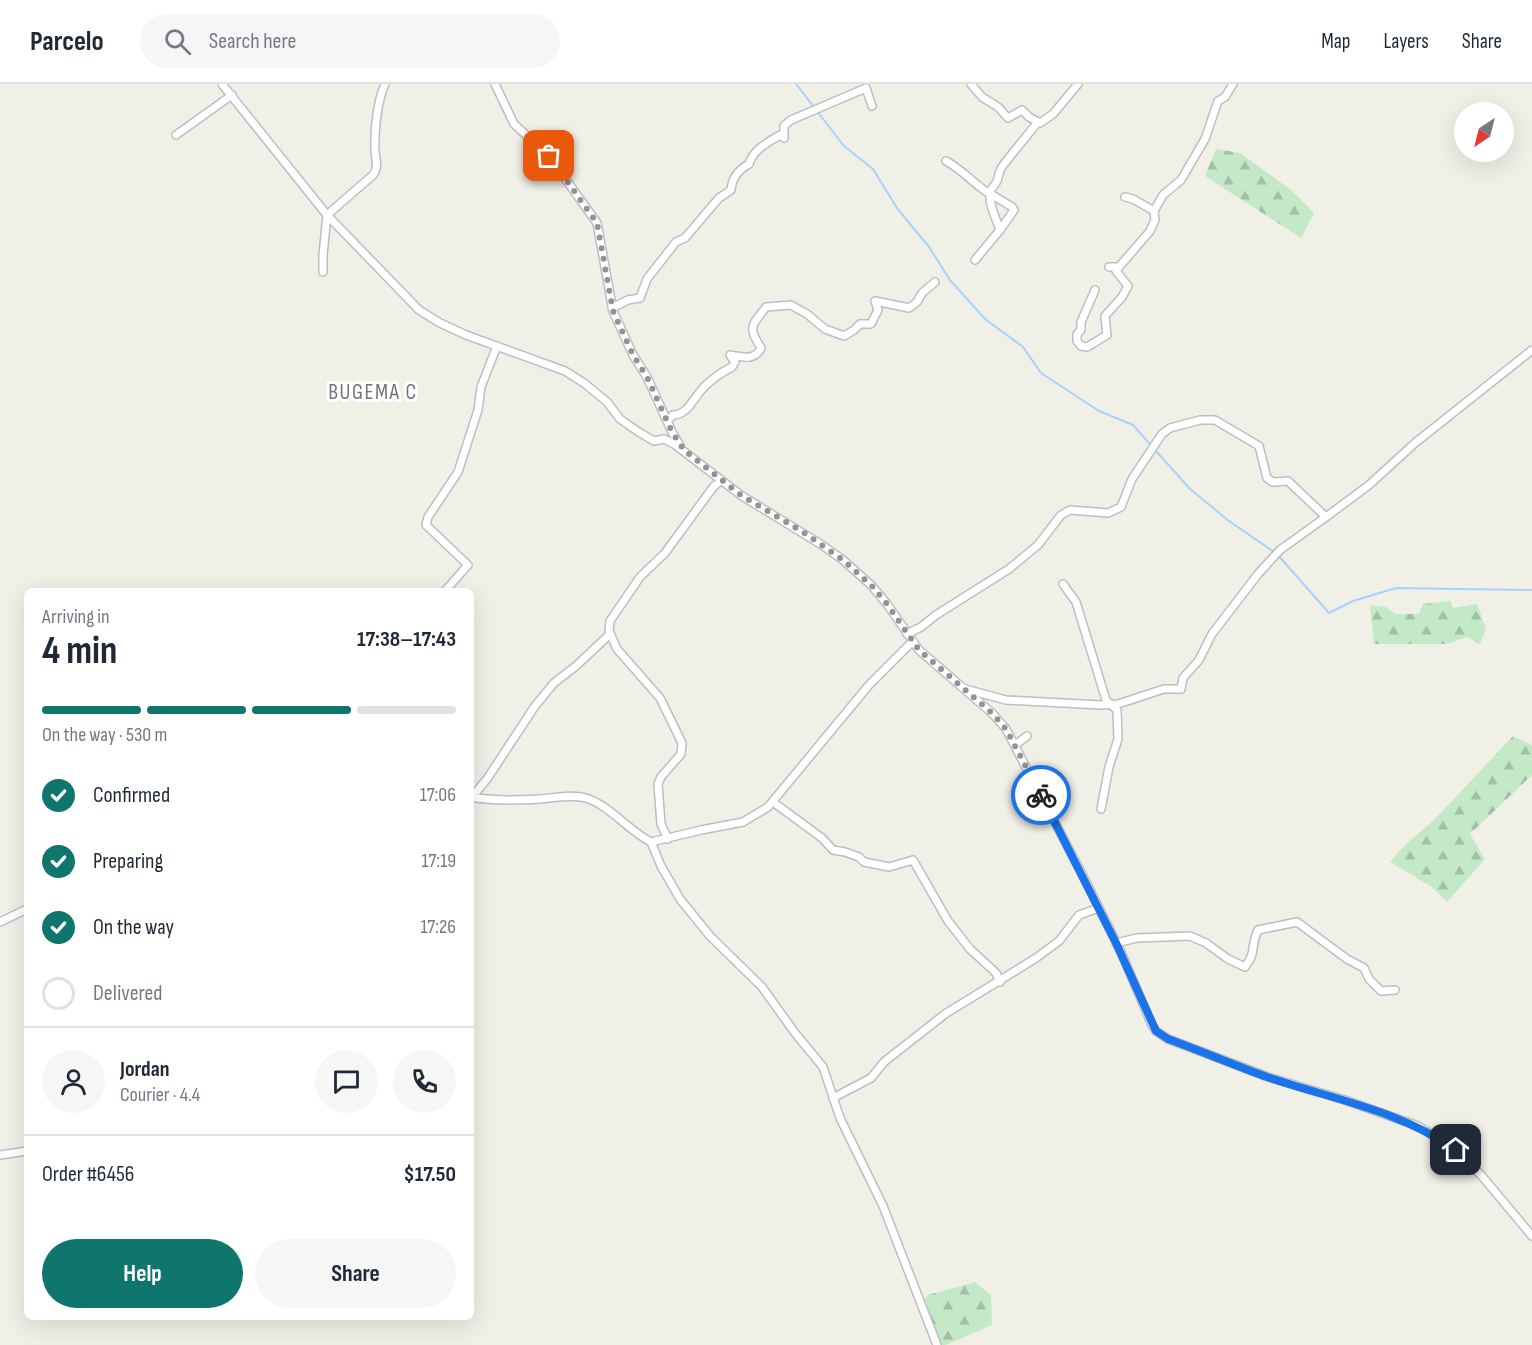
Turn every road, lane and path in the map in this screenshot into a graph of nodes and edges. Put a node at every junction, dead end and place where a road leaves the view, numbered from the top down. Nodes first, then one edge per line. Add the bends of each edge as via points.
1 (222, 84) edge
2 (385, 84) edge
3 (495, 84) edge
4 (971, 84) edge
5 (1078, 84) edge
6 (1233, 84) edge
7 (867, 86) edge
8 (232, 95) junction
9 (872, 106) dead end
10 (1038, 122) junction
11 (176, 135) dead end
12 (946, 161) dead end
13 (990, 194) junction
14 (1129, 198) dead end
15 (1154, 211) junction
16 (327, 215) junction
17 (1000, 230) junction
18 (975, 260) dead end
19 (1109, 267) dead end
20 (1119, 267) junction
21 (323, 272) dead end
22 (935, 282) dead end
23 (1095, 290) dead end
24 (612, 308) junction
25 (497, 346) junction
26 (1532, 350) edge
27 (668, 420) junction
28 (684, 450) junction
29 (721, 481) junction
30 (1326, 517) junction
31 (1063, 584) dead end
32 (448, 588) edge
33 (610, 634) junction
34 (907, 634) junction
35 (912, 642) junction
36 (963, 688) junction
37 (1113, 705) junction
38 (1027, 736) dead end
39 (1015, 744) junction
40 (474, 794) edge
41 (474, 797) edge
42 (773, 802) junction
43 (1101, 809) dead end
44 (668, 839) junction
45 (651, 842) junction
46 (1099, 908) junction
47 (24, 910) edge
48 (0, 922) edge
49 (1116, 943) junction
50 (1000, 982) junction
51 (1395, 990) dead end
52 (833, 1098) junction
53 (24, 1151) edge
54 (0, 1155) edge
55 (1532, 1236) edge
56 (937, 1345) edge

1 - 8 street
2 - 16 street via 379,100 376,170
3 - 24 street via 514,124 549,156 597,223
4 - 10 street via 1008,118 1022,110
5 - 10 street via 1053,114
6 - 15 street via 1218,101 1205,139 1181,180 1163,195
7 - 9 street
7 - 24 street via 790,120 784,126 784,138 780,135 759,149 732,180 732,190 719,198 685,238 676,242 647,279 640,298
8 - 11 street
8 - 16 street
10 - 13 street via 1000,169
12 - 13 street
13 - 17 street
13 - 17 street via 1014,210
14 - 15 street via 1125,197
15 - 20 street via 1150,231
16 - 21 street
16 - 25 street via 419,309 440,323
17 - 18 street
19 - 20 street
20 - 23 street via 1116,271 1128,286 1105,316 1107,335 1087,347 1081,346 1077,334
22 - 27 street via 909,308 875,301 878,310 871,324 860,324 844,336 825,329 791,305 766,307 753,322 752,330 761,348 758,355 730,355 735,362 732,367 703,388 685,411
24 - 27 street
25 - 28 street via 565,371 599,395 637,431
25 - 32 street via 481,387 478,410 458,472 426,525 468,565
26 - 30 street
27 - 28 street
28 - 29 street
29 - 33 street via 665,553 640,577 610,621
29 - 34 street via 843,560 880,596
30 - 34 street via 1288,481 1273,482 1267,478 1257,444 1215,420 1173,427 1162,434 1132,479 1121,507 1108,513 1070,510 1060,515 1038,545 1009,568
30 - 37 street via 1273,558 1222,620 1199,660 1183,678 1180,689 1164,689
31 - 37 street via 1076,602 1106,700
33 - 40 street via 554,682
33 - 44 street via 617,649 660,698 682,743 681,754 658,784 661,824
34 - 35 street
35 - 36 street
35 - 42 street via 869,685
36 - 37 street via 1006,700
36 - 39 street via 1000,722
37 - 43 street via 1118,739
38 - 39 street
39 - 46 street
41 - 45 street via 586,798
42 - 44 street via 743,822
42 - 50 street via 833,850 889,867 913,860 948,921
44 - 45 street
45 - 52 street via 680,898 710,936 762,987 823,1067
46 - 49 street
46 - 50 street via 1079,915 1059,941
47 - 48 street
49 - 51 street via 1137,938 1190,936 1245,967 1253,957 1253,940 1258,930 1297,922 1364,968 1381,991
49 - 55 street via 1148,1016 1161,1035 1433,1134 1481,1175
50 - 52 street via 927,1027 884,1062 871,1078
52 - 56 street via 883,1206
53 - 54 street

